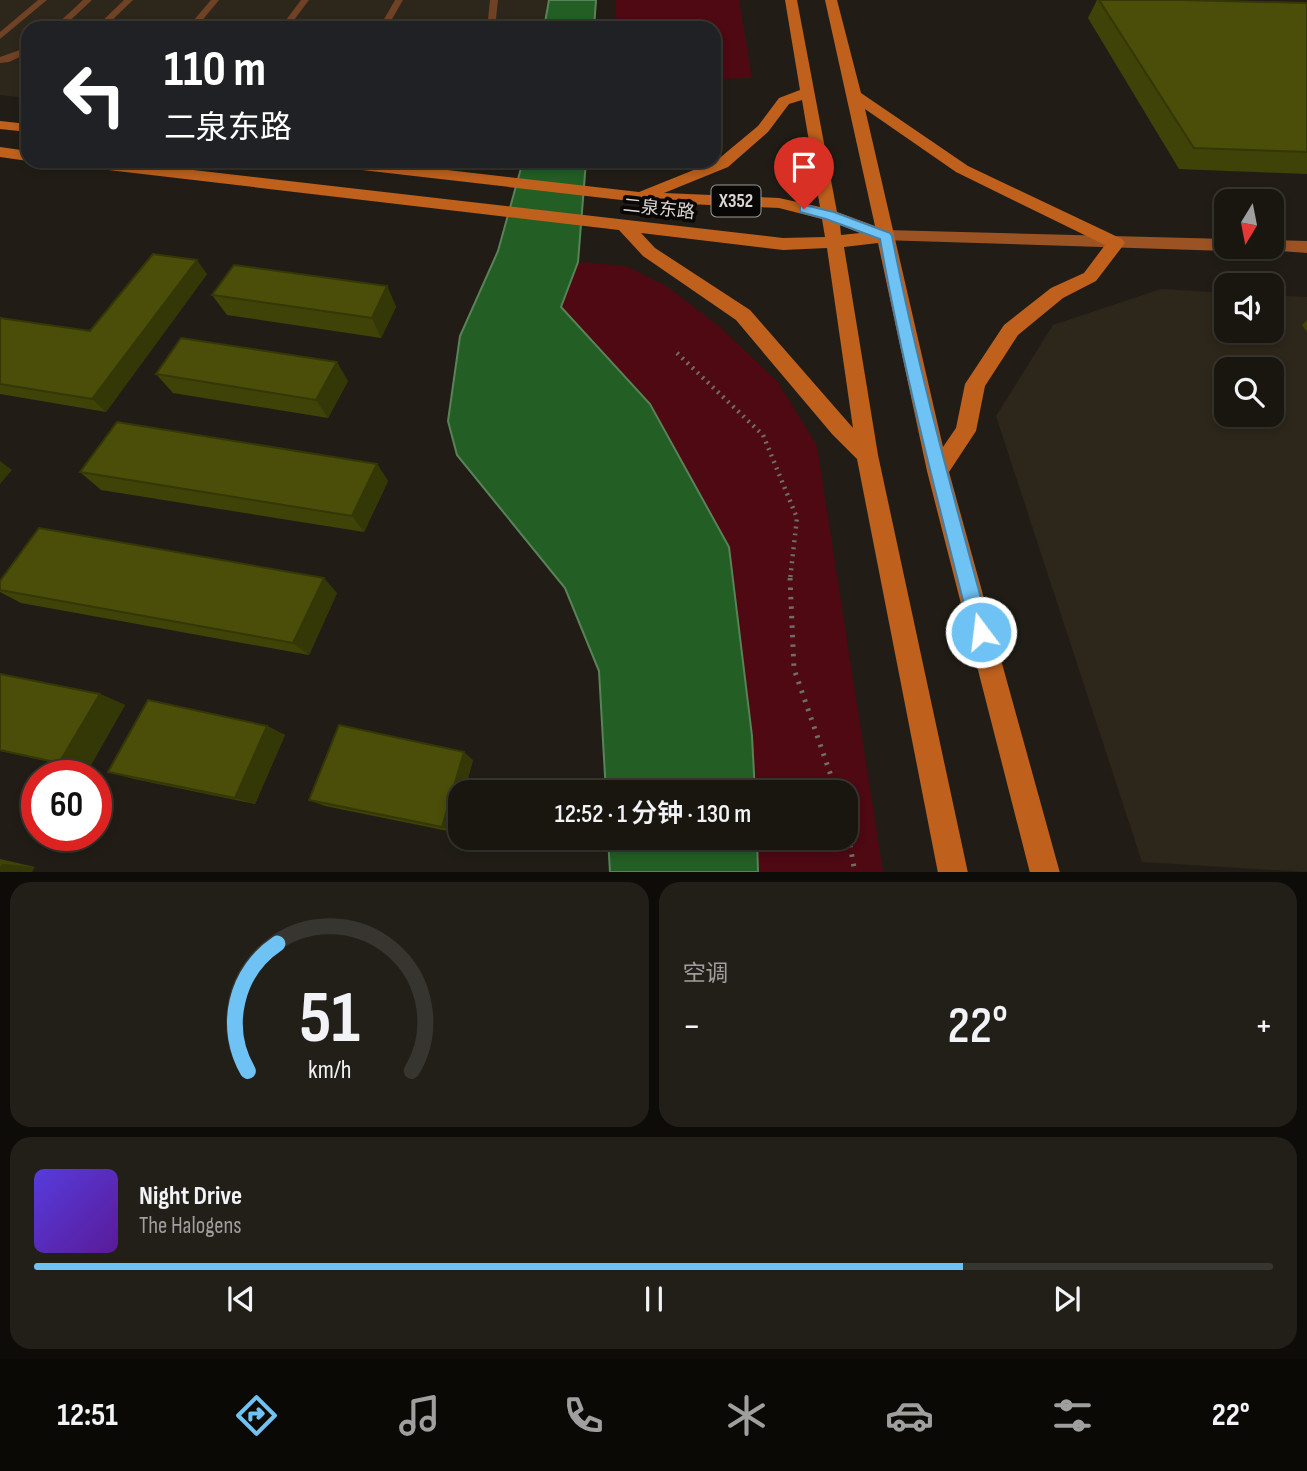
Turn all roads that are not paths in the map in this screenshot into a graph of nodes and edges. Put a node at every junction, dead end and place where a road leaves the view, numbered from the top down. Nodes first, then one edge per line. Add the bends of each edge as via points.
1 (43, 0) edge
2 (88, 0) edge
3 (130, 0) edge
4 (215, 0) edge
5 (305, 0) edge
6 (399, 0) edge
7 (494, 0) edge
8 (791, 0) edge
9 (831, 0) edge
10 (65, 21) edge
11 (107, 21) edge
12 (197, 21) edge
13 (289, 21) edge
14 (387, 21) edge
15 (492, 21) edge
16 (0, 36) edge
17 (21, 53) edge
18 (0, 60) edge
19 (806, 93) junction
20 (852, 94) junction
21 (0, 125) edge
22 (21, 127) edge
23 (0, 152) edge
24 (21, 155) edge
25 (721, 164) edge
26 (134, 168) edge
27 (390, 168) edge
28 (712, 168) edge
29 (639, 197) junction
30 (829, 215) junction
31 (625, 227) junction
32 (886, 236) junction
33 (834, 242) junction
34 (1116, 243) junction
35 (1214, 245) edge
36 (1284, 246) edge
37 (1307, 247) edge
38 (867, 455) junction
39 (939, 471) junction
40 (953, 872) edge
41 (1045, 872) edge

1 - 16 lane
2 - 10 lane
3 - 11 lane
4 - 12 lane
5 - 13 lane
6 - 14 lane
7 - 15 lane
8 - 19 main road
9 - 20 main road
17 - 18 lane
19 - 25 main road via 784,101 764,129
19 - 30 main road
20 - 32 main road
20 - 34 main road via 962,169
21 - 22 main road
23 - 24 main road
26 - 31 main road, 二泉东路 / X352
27 - 29 main road, 二泉东路 / X352
28 - 29 main road
29 - 30 main road, 二泉东路 / X352 via 779,203
30 - 32 main road, 二泉东路 / X352
30 - 33 main road
31 - 33 main road, 二泉东路 / X352 via 783,244
31 - 38 main road via 649,252 743,316
32 - 33 main road, 二泉东路 / X352
32 - 34 main road
32 - 39 main road
33 - 38 main road
34 - 35 main road
34 - 39 main road via 1090,277 1057,293 1012,330 975,384 966,431
36 - 37 main road
38 - 40 main road
39 - 41 main road

